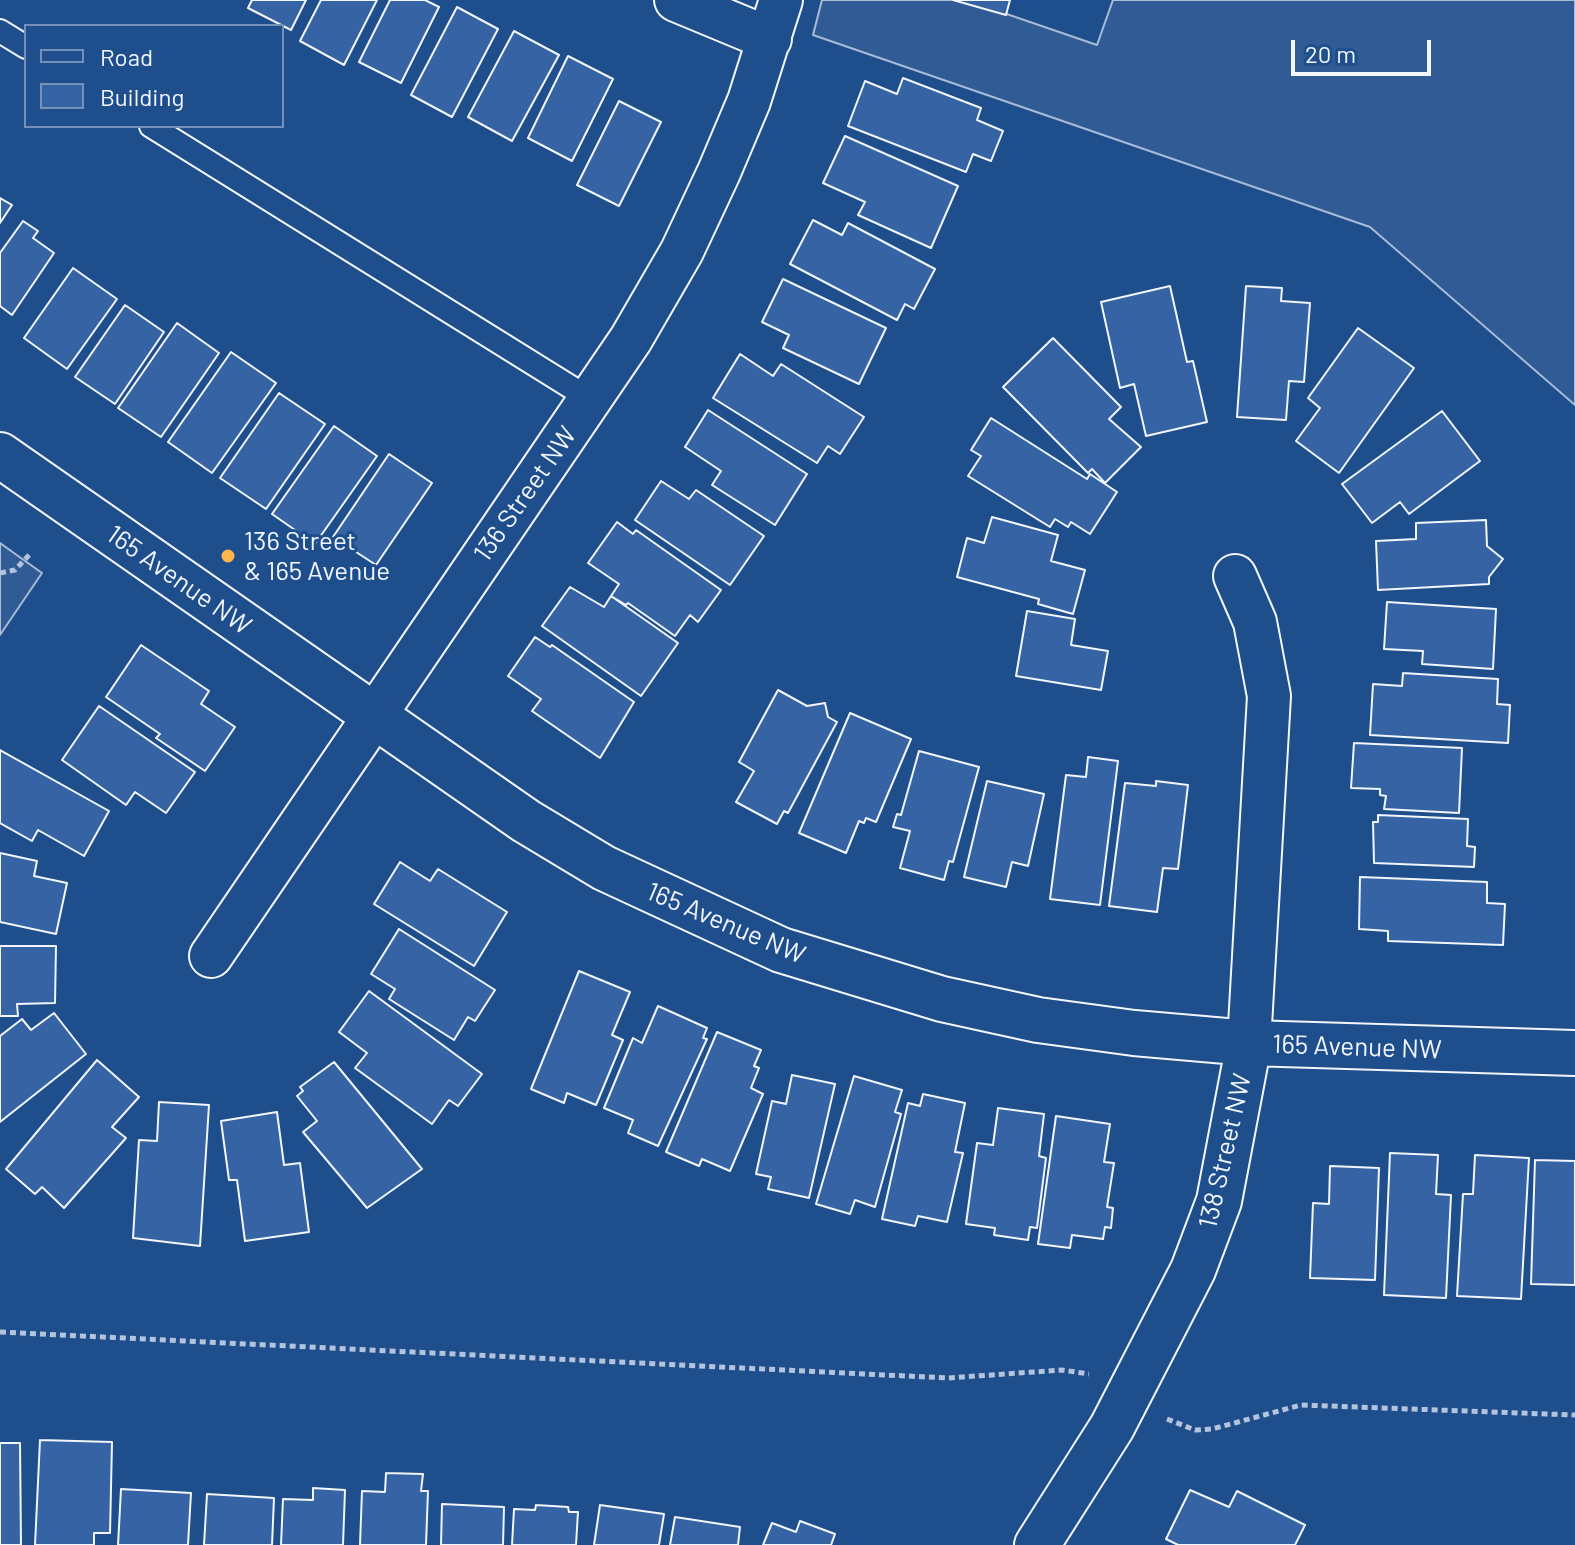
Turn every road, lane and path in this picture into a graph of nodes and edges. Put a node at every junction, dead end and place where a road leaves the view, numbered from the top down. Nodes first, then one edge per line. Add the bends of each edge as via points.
1 (676, 0) edge
2 (776, 20) edge
3 (0, 31) edge
4 (24, 46) edge
5 (154, 128) edge
6 (590, 399) junction
7 (0, 455) edge
8 (31, 553) dead end
9 (0, 573) edge
10 (1235, 576) dead end
11 (373, 715) junction
12 (211, 956) dead end
13 (1249, 1043) junction
14 (1575, 1053) edge
15 (0, 1332) edge
16 (1094, 1377) dead end
17 (1575, 1415) edge
18 (1168, 1419) dead end
19 (1037, 1545) edge

1 - 2 street
2 - 6 street, 136 Street NW via 749,101 682,251
3 - 4 lane
5 - 6 lane
6 - 11 street, 136 Street NW
7 - 11 street, 165 Avenue NW
8 - 9 path via 15,570
10 - 13 street, 138 Street NW via 1255,622 1269,696
11 - 12 street, 136 Street NW
11 - 13 street, 165 Avenue NW via 604,868 781,950 928,995 1038,1020
13 - 14 street, 165 Avenue NW
13 - 19 street, 138 Street NW via 1219,1201 1193,1270 1112,1427
15 - 16 path via 948,1378 1075,1370
17 - 18 path via 1301,1405 1212,1429 1195,1430

